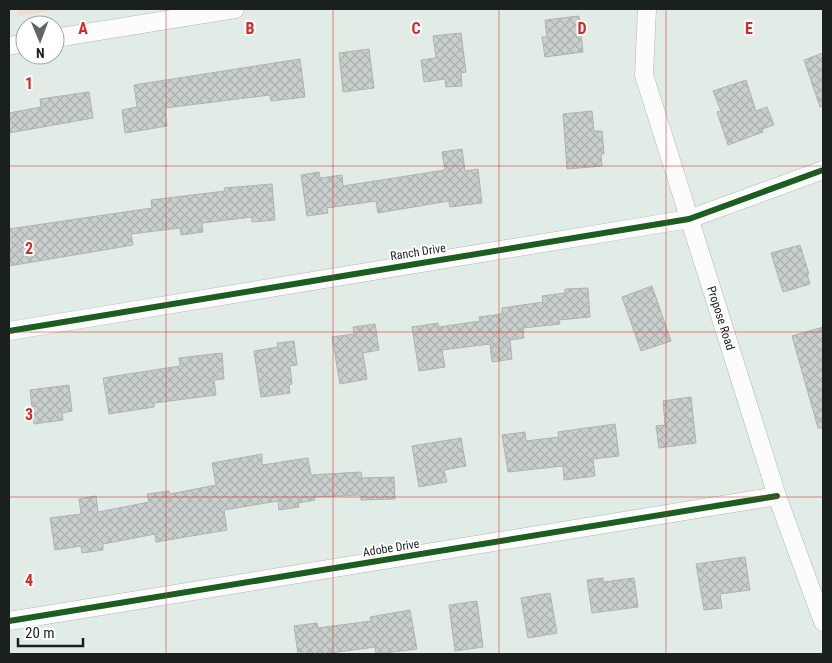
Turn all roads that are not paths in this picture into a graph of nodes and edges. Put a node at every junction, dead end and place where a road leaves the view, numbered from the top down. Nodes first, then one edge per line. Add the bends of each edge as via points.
1 (235, 9) edge
2 (648, 9) edge
3 (65, 36) edge
4 (823, 170) edge
5 (689, 219) junction
6 (9, 330) edge
7 (777, 496) junction
8 (9, 622) edge
9 (823, 622) edge

1 - 3 street
2 - 5 street, Propose Road via 644,75
4 - 5 street, Ranch Drive
5 - 6 street, Ranch Drive
5 - 7 street, Propose Road
7 - 8 street, Adobe Drive
7 - 9 street, Propose Road

